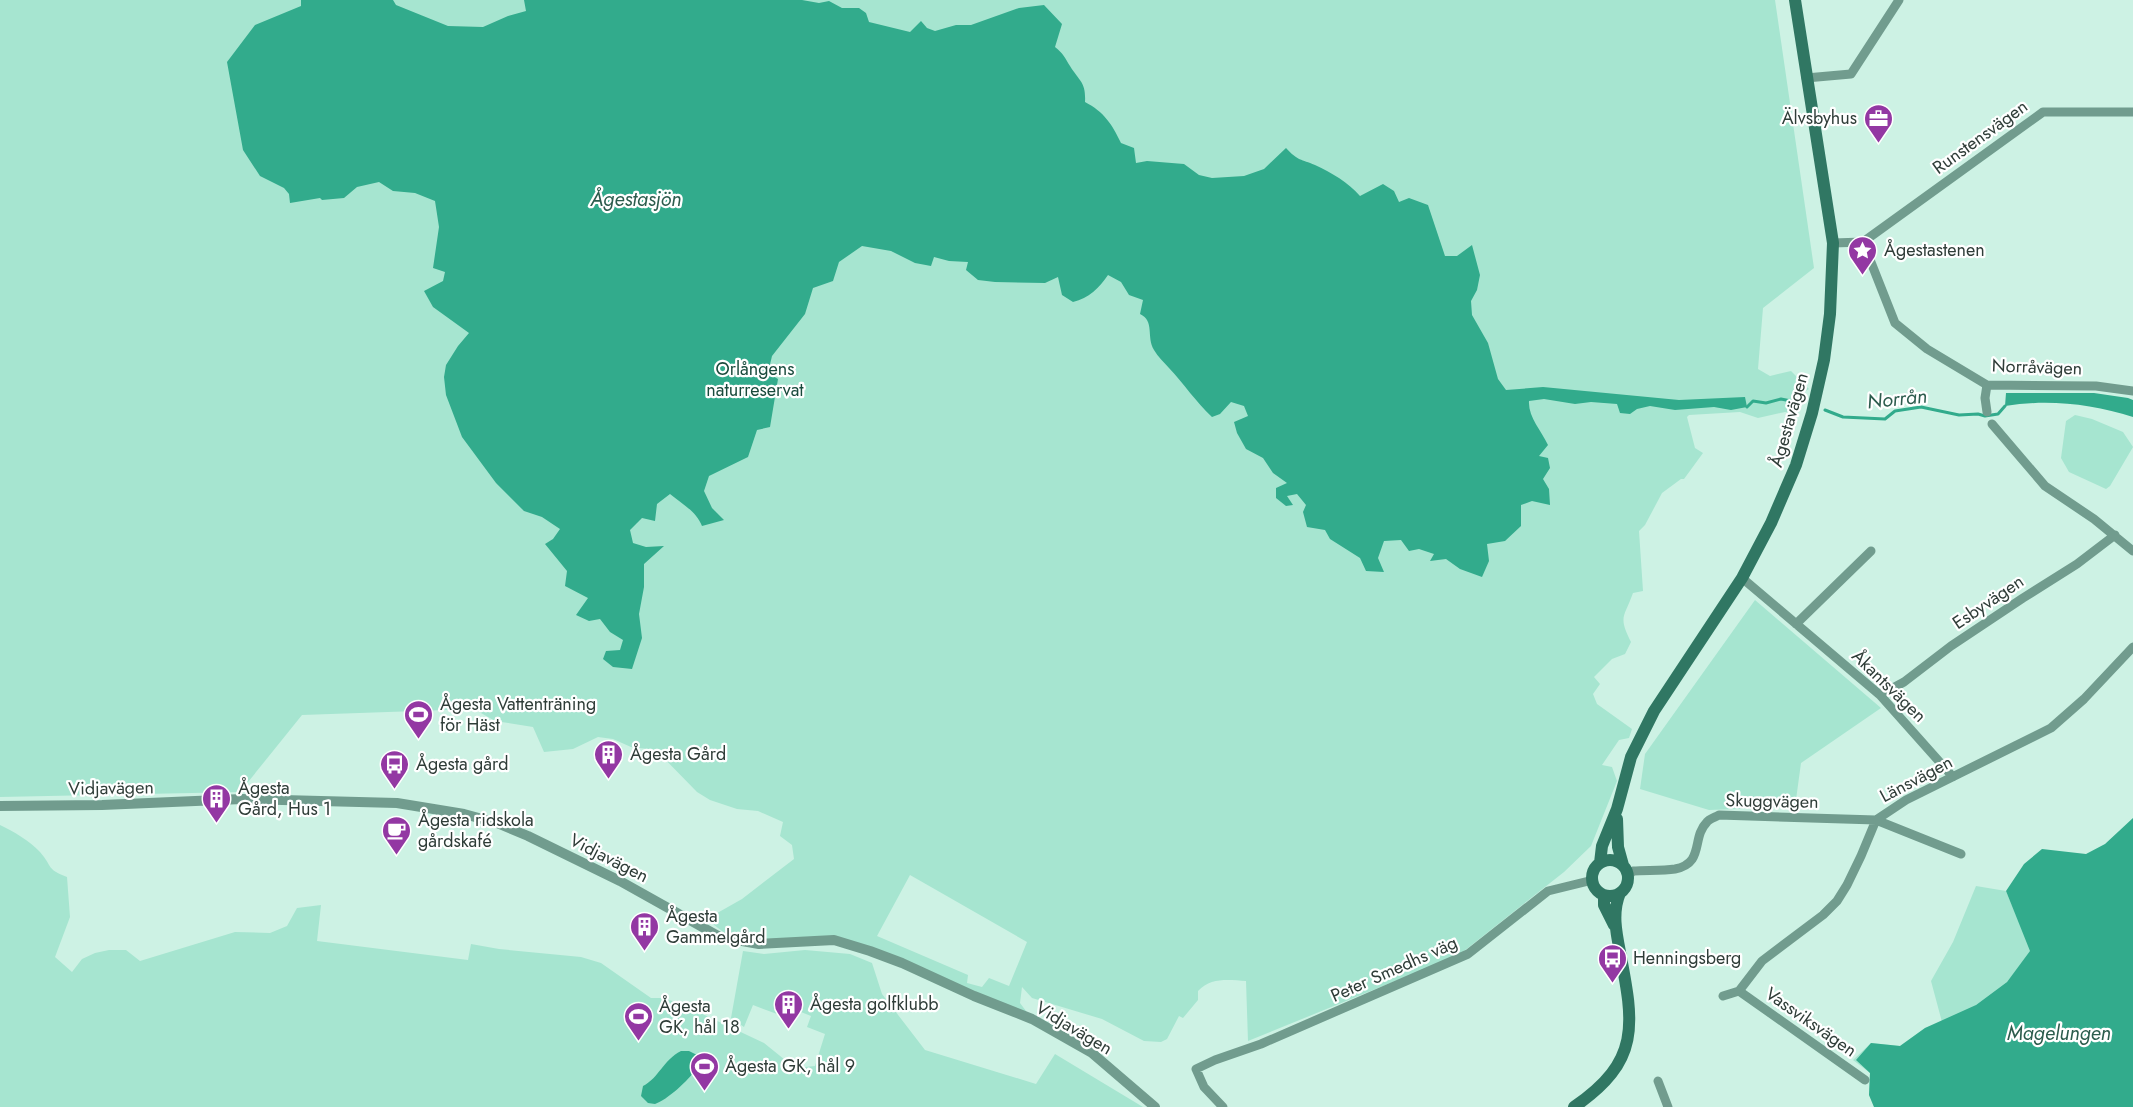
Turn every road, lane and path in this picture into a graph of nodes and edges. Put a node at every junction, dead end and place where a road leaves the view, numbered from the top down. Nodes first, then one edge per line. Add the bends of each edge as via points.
1 (1795, 0) edge
2 (1899, 0) edge
3 (1806, 78) junction
4 (2133, 112) edge
5 (1863, 242) junction
6 (1833, 243) junction
7 (1988, 385) junction
8 (2133, 391) edge
9 (1987, 412) dead end
10 (1992, 424) dead end
11 (2115, 535) junction
12 (1871, 551) dead end
13 (2133, 551) edge
14 (1742, 578) junction
15 (1796, 624) junction
16 (2133, 647) edge
17 (1880, 695) junction
18 (1953, 777) junction
19 (0, 806) edge
20 (1617, 809) junction
21 (1876, 820) junction
22 (1961, 854) dead end
23 (1600, 863) junction
24 (1626, 871) junction
25 (1593, 880) junction
26 (1620, 893) junction
27 (1604, 895) junction
28 (1616, 929) junction
29 (1738, 991) junction
30 (1723, 996) dead end
31 (1865, 1080) dead end
32 (1658, 1081) dead end
33 (1155, 1107) edge
34 (1223, 1107) edge
35 (1574, 1107) edge
36 (1668, 1107) edge

1 - 3 main road, Ågestavägen
2 - 3 street via 1851,74
3 - 6 main road, Ågestavägen
4 - 5 street, Runstensvägen via 2043,112
5 - 6 street
5 - 7 street, Norråvägen via 1894,323 1927,349
6 - 14 main road, Ågestavägen via 1830,314 1812,413 1772,523
7 - 8 street, Norråvägen via 2097,386
7 - 9 street
10 - 11 street via 2045,486
11 - 13 street
11 - 17 street, Esbyvägen
12 - 15 street
14 - 15 street, Åkantsvägen
14 - 20 main road, Ågestavägen via 1654,711 1631,757
15 - 17 street, Åkantsvägen
16 - 18 street, Länsvägen via 2051,728
17 - 18 street, Åkantsvägen
18 - 21 street, Länsvägen
19 - 33 street, Vidjavägen via 242,799 398,803 464,814 528,836 620,881 720,937 759,944 834,940 902,963 1032,1019 1092,1053
20 - 23 main road, Ågestavägen via 1602,846
20 - 24 main road, Ågestavägen via 1618,847
21 - 22 street
21 - 24 street, Skuggvägen via 1719,815 1706,822 1695,856 1687,864 1676,869
21 - 29 street, Länsvägen via 1837,901 1762,961
23 - 24 main road via 1615,861
23 - 25 main road
24 - 26 main road via 1627,884
25 - 27 main road
25 - 34 street, Peter Smedhs väg via 1548,891 1468,954 1196,1069 1204,1087
26 - 27 main road
26 - 28 main road
27 - 28 main road via 1604,905
28 - 35 main road via 1630,1028 1626,1049 1611,1077
29 - 30 street
29 - 31 street, Vassviksvägen
32 - 36 street

